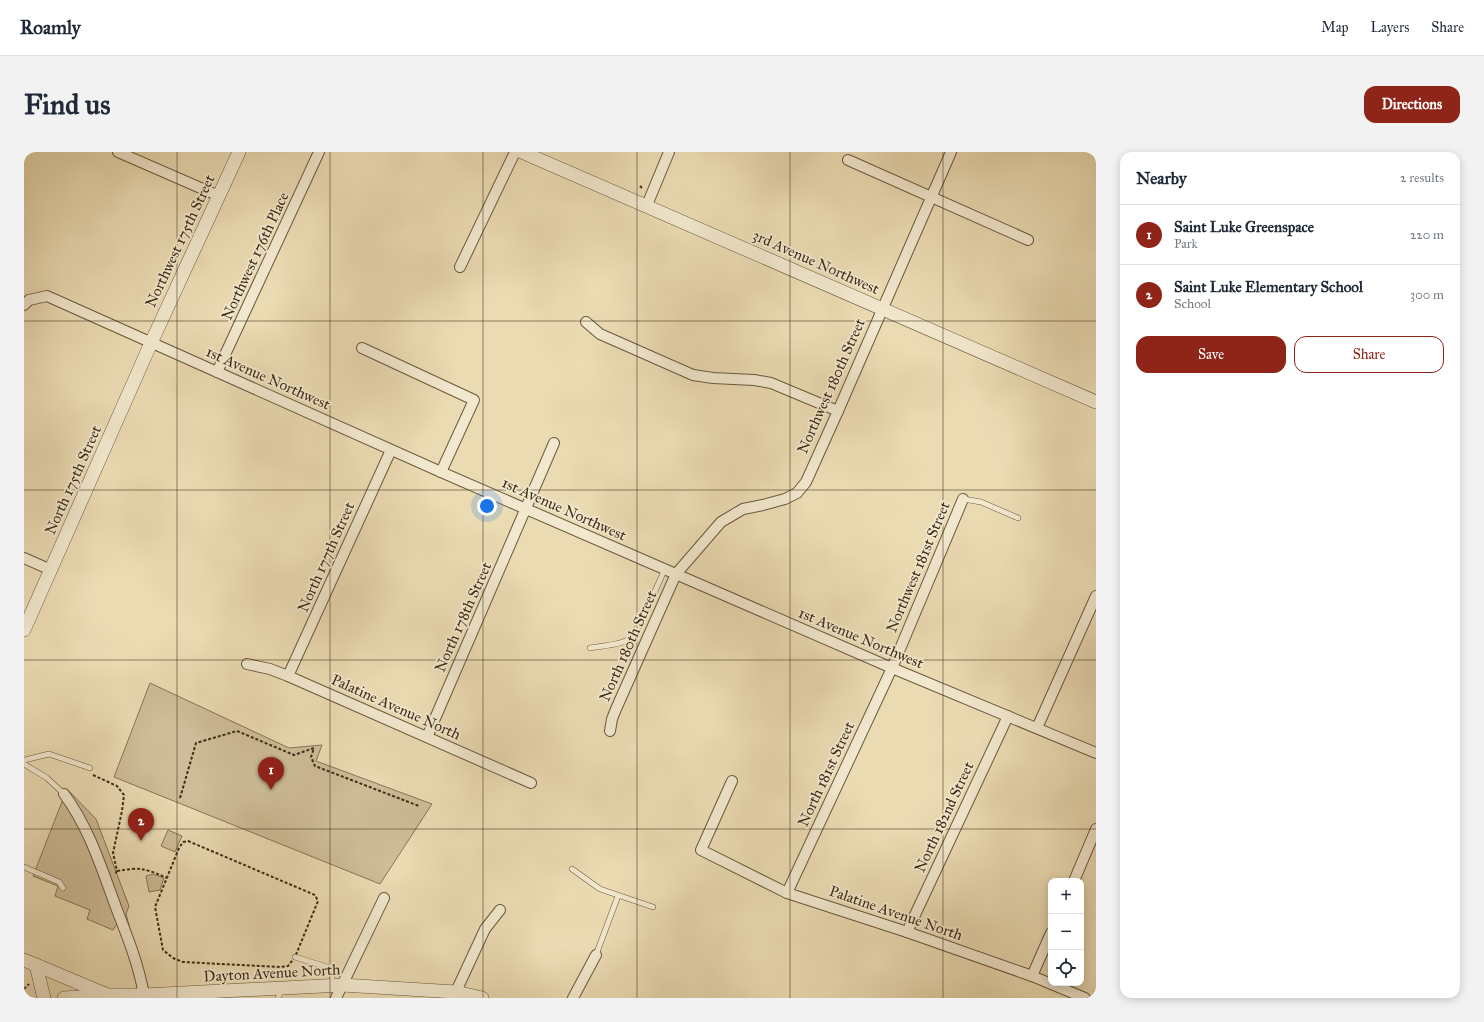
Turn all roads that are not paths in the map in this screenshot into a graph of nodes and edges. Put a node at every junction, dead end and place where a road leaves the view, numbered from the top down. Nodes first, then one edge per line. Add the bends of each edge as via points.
1 (118, 152) edge
2 (239, 152) edge
3 (319, 152) edge
4 (514, 152) edge
5 (522, 152) edge
6 (669, 152) edge
7 (951, 152) edge
8 (848, 160) dead end
9 (219, 196) junction
10 (932, 196) junction
11 (646, 205) junction
12 (1028, 240) dead end
13 (460, 267) dead end
14 (24, 305) edge
15 (882, 308) junction
16 (586, 322) dead end
17 (151, 343) junction
18 (362, 348) dead end
19 (217, 372) junction
20 (1096, 402) edge
21 (838, 411) junction
22 (554, 443) dead end
23 (391, 450) junction
24 (441, 472) junction
25 (963, 499) joint
26 (526, 509) junction
27 (1018, 518) dead end
28 (24, 558) edge
29 (665, 569) junction
30 (51, 570) junction
31 (676, 574) junction
32 (1096, 596) edge
33 (24, 630) edge
34 (590, 648) dead end
35 (247, 664) dead end
36 (892, 668) junction
37 (288, 676) junction
38 (1008, 716) junction
39 (1037, 728) junction
40 (610, 731) dead end
41 (427, 737) junction
42 (1096, 753) edge
43 (24, 760) edge
44 (24, 764) edge
45 (90, 768) road end
46 (732, 781) dead end
47 (531, 783) dead end
48 (64, 794) joint
49 (1096, 829) edge
50 (24, 867) edge
51 (572, 869) dead end
52 (1075, 878) edge
53 (63, 888) dead end
54 (788, 892) junction
55 (618, 896) junction
56 (384, 898) dead end
57 (653, 907) dead end
58 (500, 910) dead end
59 (907, 932) junction
60 (1048, 940) edge
61 (596, 955) joint
62 (294, 957) road end
63 (30, 962) edge
64 (1032, 976) junction
65 (337, 990) edge
66 (280, 993) edge
67 (108, 995) junction
68 (144, 995) junction
69 (454, 995) edge
70 (44, 998) edge
71 (64, 998) edge
72 (482, 998) edge
73 (573, 998) edge
74 (1085, 998) edge

1 - 9 street
2 - 9 street, Northwest 175th Street
3 - 19 street, Northwest 176th Place
4 - 13 street
5 - 11 street, 3rd Avenue Northwest
6 - 11 street
7 - 10 street, Northwest 180th Street
8 - 10 street
9 - 17 street, Northwest 175th Street
10 - 12 street
10 - 15 street, Northwest 180th Street
11 - 15 street, 3rd Avenue Northwest
14 - 17 street, 1st Avenue Northwest via 29,300 47,296
15 - 20 street, 3rd Avenue Northwest
15 - 21 street, Northwest 180th Street
16 - 21 street via 600,334 693,375 771,383
17 - 19 street, 1st Avenue Northwest
17 - 30 street, North 175th Street
18 - 24 street via 474,400
19 - 23 street, 1st Avenue Northwest
21 - 31 street, Northwest 180th Street via 806,482 797,493 773,503 743,509 721,522
22 - 26 street, North 178th Street
23 - 24 street, 1st Avenue Northwest
23 - 37 street, North 177th Street
24 - 26 street, 1st Avenue Northwest
25 - 27 lane via 980,502
25 - 36 street, Northwest 181st Street
26 - 29 street, 1st Avenue Northwest
26 - 41 street, North 178th Street
28 - 30 street
29 - 31 street, 1st Avenue Northwest
29 - 34 lane via 629,640
30 - 33 street, North 175th Street
31 - 36 street, 1st Avenue Northwest
31 - 40 street, North 180th Street via 616,709
32 - 39 street
35 - 37 street, Palatine Avenue North
36 - 38 street, 1st Avenue Northwest
36 - 54 street, North 181st Street
37 - 41 street, Palatine Avenue North
38 - 39 street, 1st Avenue Northwest
38 - 59 street, North 182nd Street
39 - 42 street, 1st Avenue Northwest
41 - 47 street, Palatine Avenue North
43 - 45 lane via 49,754
44 - 48 lane
46 - 54 street, Palatine Avenue North via 701,850
48 - 68 street via 85,826 133,952
49 - 52 street
50 - 53 lane via 59,882
51 - 55 lane via 600,889
54 - 59 street, Palatine Avenue North
55 - 57 lane
55 - 61 lane
56 - 65 street
58 - 69 street via 485,929
59 - 64 street, Palatine Avenue North
60 - 64 street
61 - 73 street
62 - 65 lane via 327,967 332,973
63 - 67 street
63 - 70 street
64 - 74 street, Palatine Avenue North
65 - 66 street, Dayton Avenue North
65 - 69 street, Dayton Avenue North
66 - 68 street, Dayton Avenue North
67 - 68 street, Dayton Avenue North
67 - 71 street, Dayton Avenue North
69 - 72 street, Dayton Avenue North

